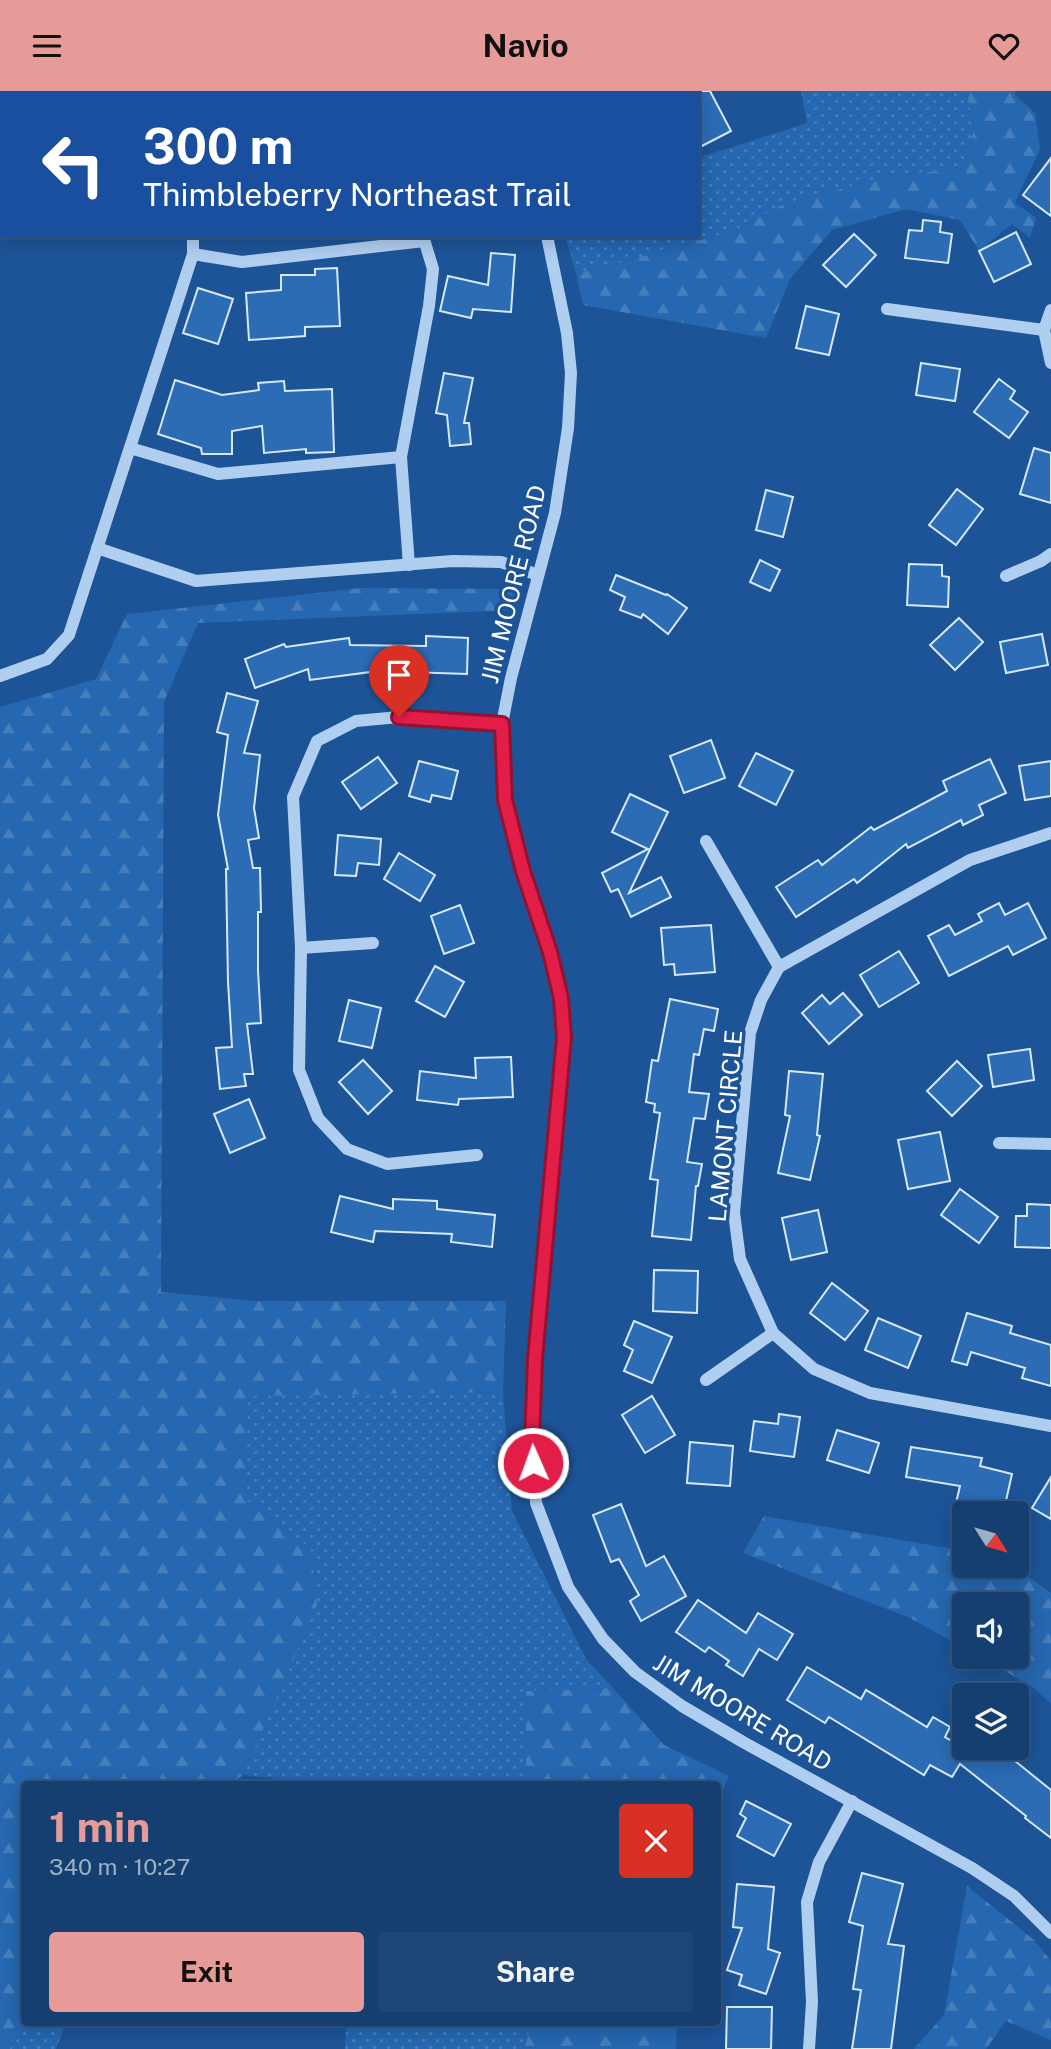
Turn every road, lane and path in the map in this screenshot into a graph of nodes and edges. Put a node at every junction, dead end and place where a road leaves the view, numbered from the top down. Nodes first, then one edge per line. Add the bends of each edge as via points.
1 (193, 238) edge
2 (547, 238) edge
3 (424, 239) edge
4 (193, 254) junction
5 (887, 309) dead end
6 (1051, 310) edge
7 (1044, 330) junction
8 (1051, 363) edge
9 (130, 448) junction
10 (401, 457) junction
11 (97, 548) junction
12 (1051, 554) edge
13 (409, 565) junction
14 (538, 575) junction
15 (1006, 576) dead end
16 (0, 676) edge
17 (502, 724) junction
18 (1051, 833) edge
19 (706, 841) dead end
20 (373, 943) dead end
21 (302, 948) junction
22 (779, 967) junction
23 (999, 1143) dead end
24 (1051, 1144) edge
25 (477, 1155) dead end
26 (773, 1333) junction
27 (706, 1380) dead end
28 (1051, 1426) edge
29 (852, 1801) junction
30 (1051, 1933) edge
31 (809, 2049) edge

1 - 4 street
2 - 14 street, JIM MOORE ROAD via 571,373 563,465
3 - 4 street via 242,262
3 - 10 street via 433,269
4 - 9 street
5 - 7 street
6 - 7 street
7 - 8 street
9 - 10 street via 218,474
9 - 11 street
10 - 13 street
11 - 13 street via 195,581
11 - 16 street via 69,635 47,659
12 - 15 street
13 - 14 street via 501,562
14 - 17 street, JIM MOORE ROAD
17 - 21 street via 399,717 356,721 317,741 293,797
17 - 29 street, JIM MOORE ROAD via 505,800 550,952 564,1037 535,1359 532,1442 536,1503 568,1587 603,1639 635,1672 682,1706
18 - 22 street via 970,860
19 - 22 street
20 - 21 street
21 - 25 street via 299,1070 318,1118 347,1149 387,1164
22 - 26 street, LAMONT CIRCLE via 750,1033 734,1213 740,1259
23 - 24 street
26 - 27 street
26 - 28 street, LAMONT CIRCLE via 814,1369 870,1393
29 - 30 street, JIM MOORE ROAD via 972,1868 1014,1896
29 - 31 street via 819,1862 807,1902 812,2002

